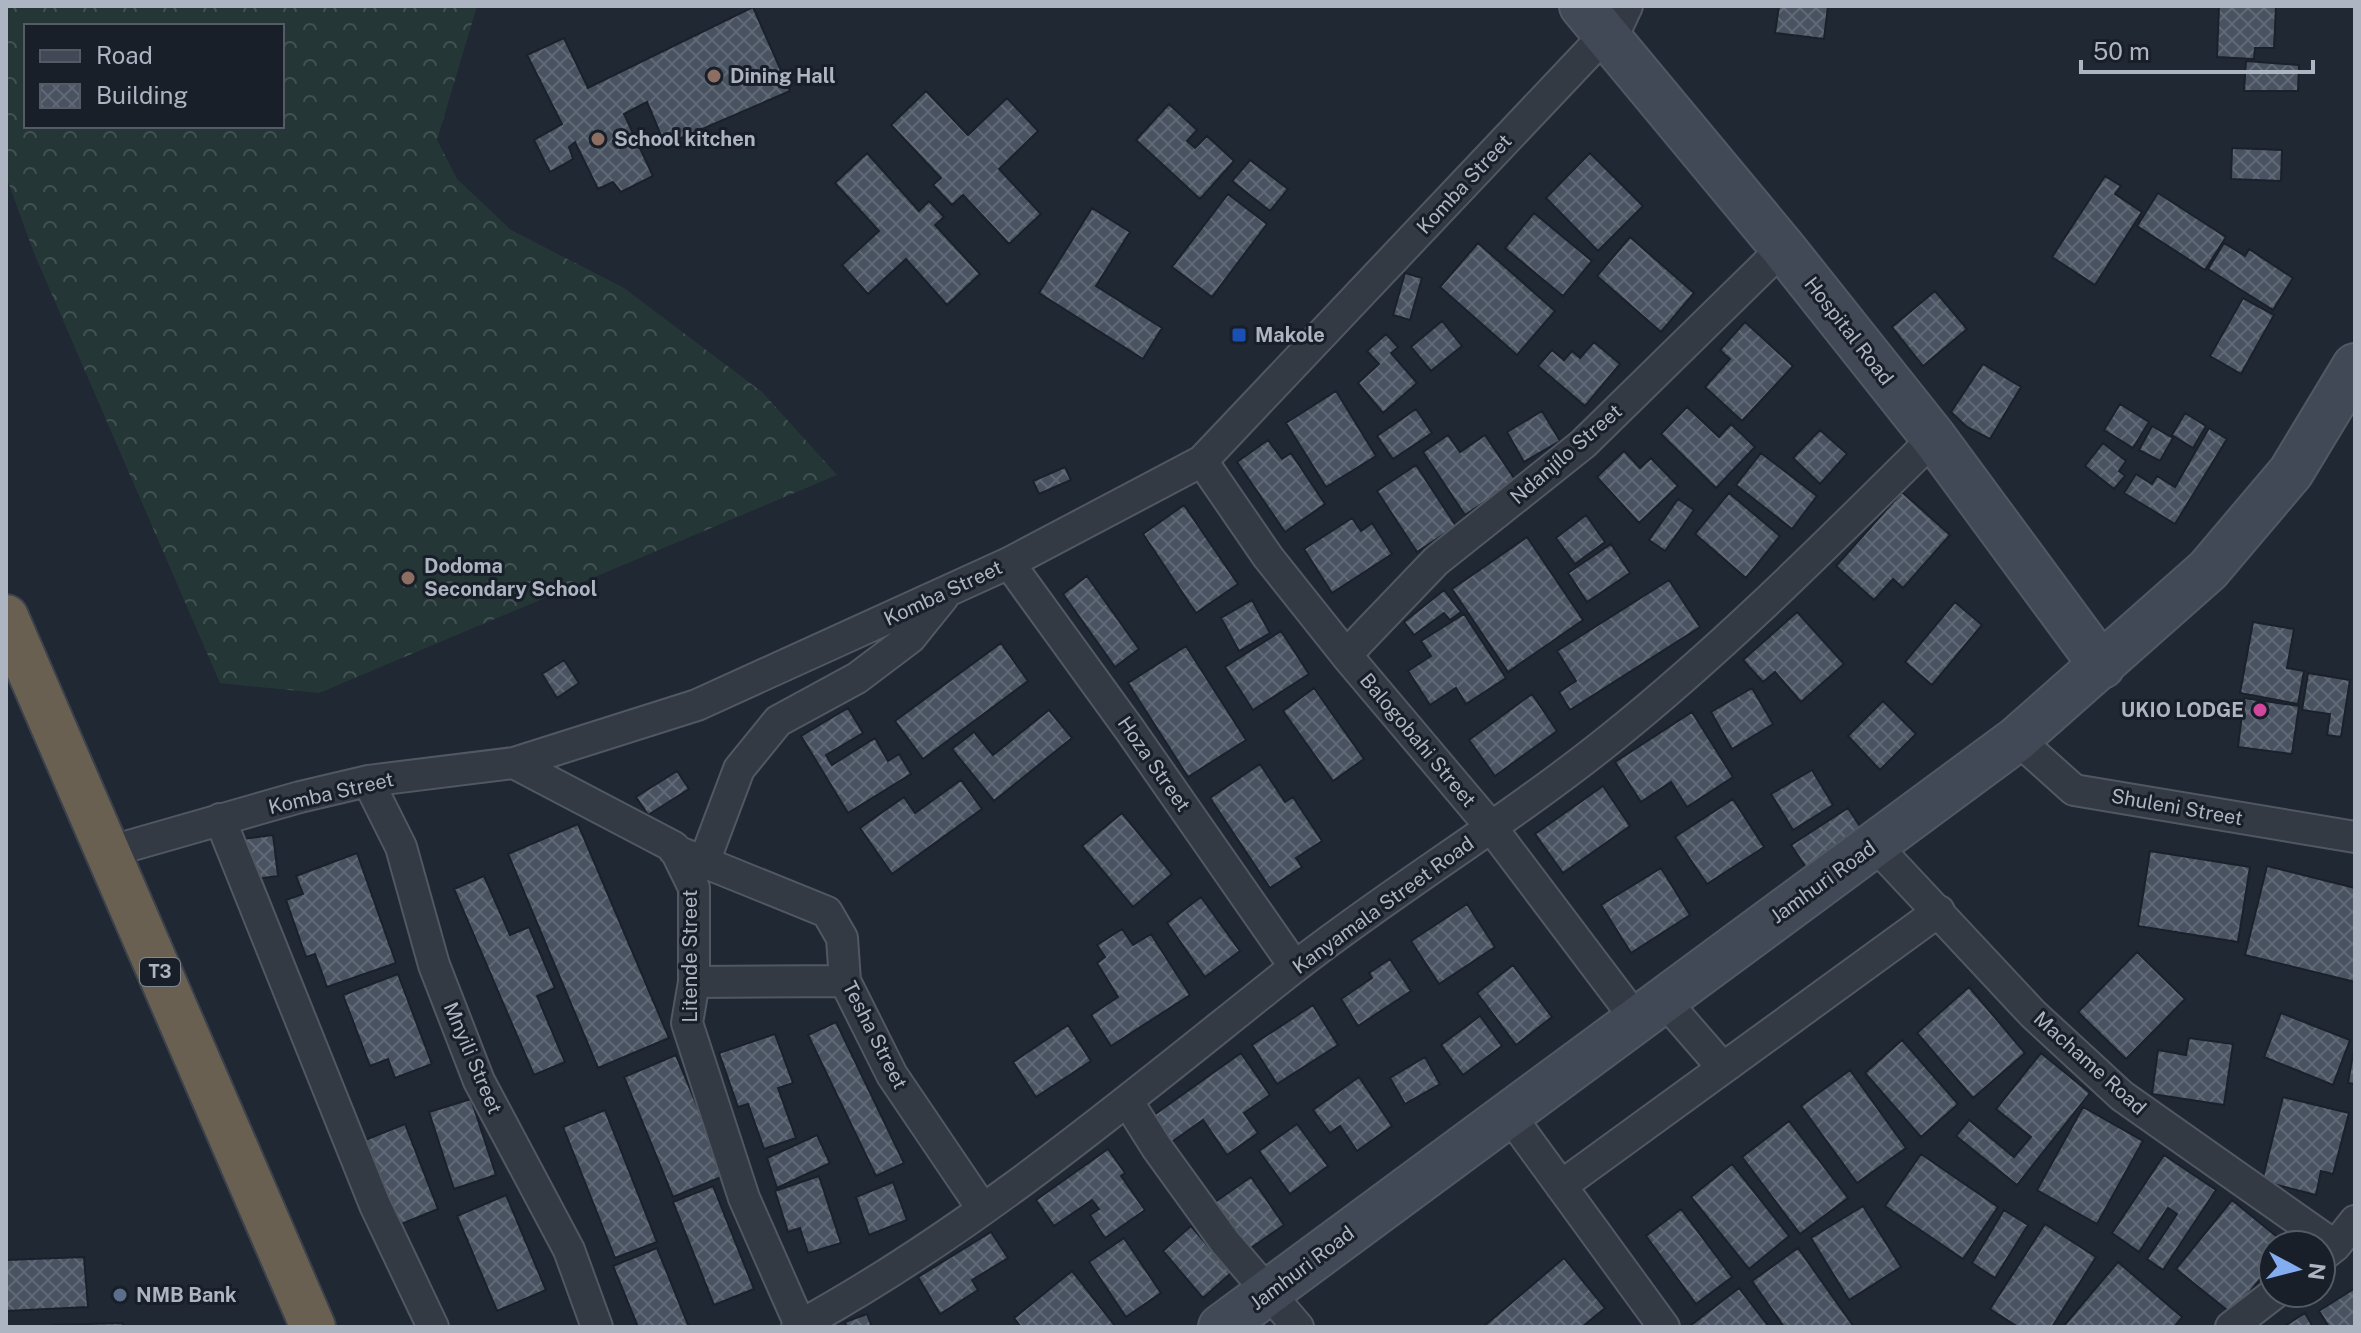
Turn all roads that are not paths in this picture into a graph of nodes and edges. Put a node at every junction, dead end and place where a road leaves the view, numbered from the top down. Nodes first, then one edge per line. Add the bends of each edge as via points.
1 (1606, 22) edge
2 (1783, 248) junction
3 (2355, 366) edge
4 (1934, 438) junction
5 (1202, 461) junction
6 (1009, 563) junction
7 (946, 592) junction
8 (6, 617) edge
9 (1346, 655) junction
10 (2102, 666) junction
11 (2017, 739) junction
12 (514, 763) junction
13 (368, 781) junction
14 (220, 819) junction
15 (1491, 827) junction
16 (2355, 837) edge
17 (1875, 845) junction
18 (674, 850) junction
19 (108, 852) junction
20 (704, 862) junction
21 (1939, 911) junction
22 (1295, 967) junction
23 (845, 981) junction
24 (694, 982) junction
25 (1649, 1009) junction
26 (1723, 1068) junction
27 (1128, 1102) junction
28 (1508, 1113) junction
29 (1561, 1186) junction
30 (982, 1208) junction
31 (2355, 1221) edge
32 (2298, 1229) edge
33 (2337, 1242) edge
34 (1271, 1293) junction
35 (2257, 1307) edge
36 (798, 1326) edge
37 (313, 1327) edge
38 (433, 1327) edge
39 (597, 1327) edge
40 (1221, 1327) edge
41 (1298, 1327) edge
42 (1664, 1327) edge
43 (2231, 1327) edge

1 - 2 main road, Hospital Road
1 - 5 street, Komba Street
2 - 4 main road, Hospital Road
2 - 9 street, Ndanjílo Street via 1583,444 1436,561
3 - 10 main road, Jamhuri Road via 2291,472 2208,570
4 - 10 main road, Hospital Road
4 - 15 street, Kanyamala Street Road via 1674,687
5 - 6 street, Komba Street
5 - 9 street, Balogobahi Street via 1268,557
6 - 7 street, Komba Street
6 - 22 street, Hoza Street
7 - 12 street, Komba Street via 697,705
7 - 20 street via 910,638 857,678 778,721 739,769
8 - 19 highway, T3
9 - 15 street, Balogobahi Street
10 - 11 main road, Jamhuri Road
11 - 16 street, Shuleni Street via 2074,790
11 - 17 main road, Jamhuri Road
12 - 13 street, Komba Street
12 - 18 street
13 - 14 street, Komba Street
13 - 39 street, Mnyili Street via 401,847 434,965 479,1081 569,1250
14 - 19 street, Komba Street
14 - 38 street via 375,1205
15 - 22 street, Kanyamala Street Road
15 - 25 street, Balogobahi Street
17 - 21 street, Machame Road
17 - 25 main road, Jamhuri Road
18 - 20 street, Tesha Street
18 - 24 street, Litende Street via 694,888
19 - 37 highway, T3
20 - 23 street, Tesha Street via 827,912 842,938
21 - 26 street
21 - 32 street, Machame Road via 2033,1014 2122,1096
22 - 27 street, Kanyamala Street Road
23 - 24 street
23 - 30 street, Tesha Street via 892,1075
24 - 36 street, Litende Street via 687,1023 744,1198
25 - 26 street, Balogobahi Street
25 - 28 main road, Jamhuri Road
26 - 29 street
27 - 30 street, Kanyamala Street Road
27 - 34 street via 1225,1242
28 - 29 street
28 - 34 main road, Jamhuri Road
29 - 42 street
30 - 36 street, Kanyamala Street Road via 936,1244
31 - 33 street
34 - 40 main road, Jamhuri Road
34 - 41 street
35 - 43 street

